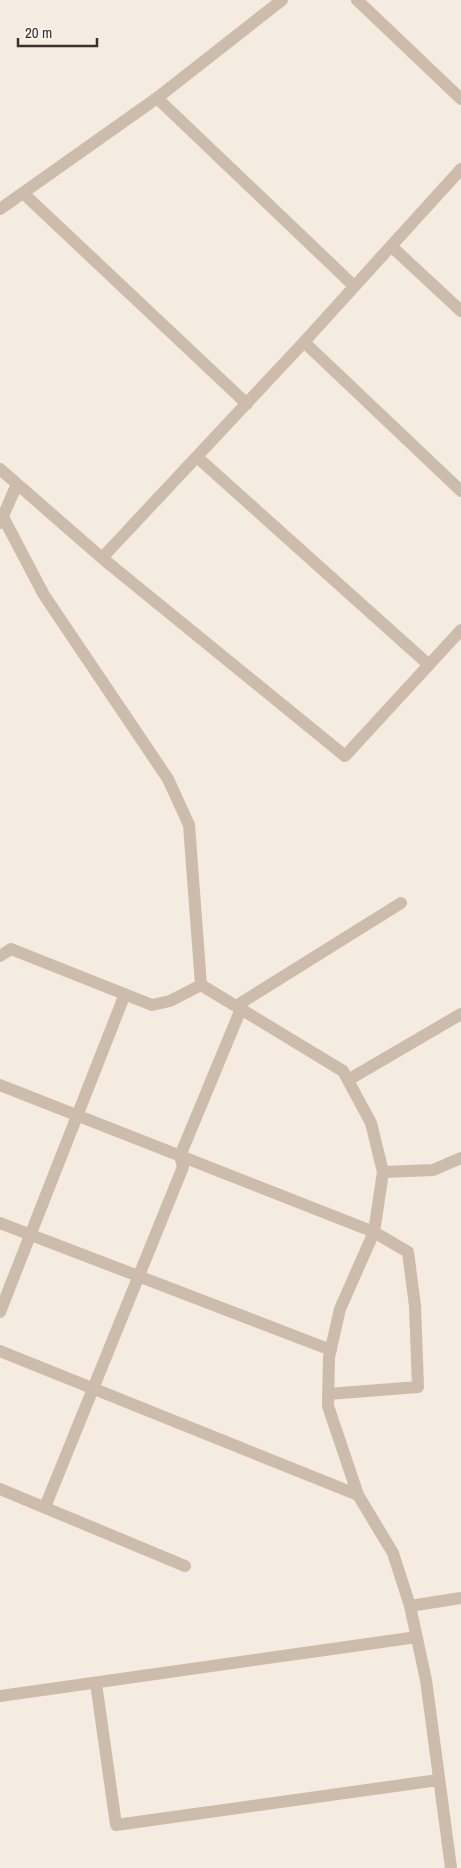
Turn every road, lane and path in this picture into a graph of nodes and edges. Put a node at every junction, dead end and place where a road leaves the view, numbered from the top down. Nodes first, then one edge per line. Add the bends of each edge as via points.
1 (282, 0) edge
2 (357, 0) edge
3 (156, 98) junction
4 (461, 99) edge
5 (461, 168) edge
6 (23, 192) junction
7 (0, 209) edge
8 (391, 246) junction
9 (354, 286) junction
10 (461, 311) edge
11 (304, 342) junction
12 (247, 404) junction
13 (197, 457) junction
14 (0, 469) edge
15 (17, 484) junction
16 (461, 491) edge
17 (2, 520) edge
18 (102, 558) junction
19 (461, 630) edge
20 (429, 665) junction
21 (401, 904) dead end
22 (0, 956) edge
23 (202, 985) junction
24 (125, 994) junction
25 (239, 1008) junction
26 (461, 1014) edge
27 (348, 1080) junction
28 (0, 1085) edge
29 (78, 1116) junction
30 (180, 1156) junction
31 (461, 1158) edge
32 (383, 1172) junction
33 (0, 1223) edge
34 (374, 1232) junction
35 (30, 1234) junction
36 (139, 1276) junction
37 (0, 1312) edge
38 (330, 1350) junction
39 (0, 1351) edge
40 (93, 1389) junction
41 (328, 1394) junction
42 (0, 1489) edge
43 (358, 1495) junction
44 (45, 1508) junction
45 (185, 1566) dead end
46 (461, 1598) edge
47 (410, 1606) junction
48 (417, 1637) junction
49 (96, 1683) junction
50 (0, 1696) edge
51 (438, 1780) junction
52 (451, 1868) edge

1 - 3 street
2 - 4 street
3 - 6 street
3 - 9 street
5 - 8 street
6 - 7 street
6 - 12 street
8 - 9 street
8 - 10 street
9 - 11 street
11 - 12 street
11 - 16 street
12 - 13 street
13 - 18 street
13 - 20 street
14 - 15 street
15 - 17 street
15 - 18 street
17 - 23 street via 44,595 168,779 189,825
18 - 20 street via 345,756
19 - 20 street
21 - 25 street
22 - 24 street via 11,949
23 - 24 street via 170,1001 152,1005
23 - 25 street
24 - 29 street
25 - 27 street via 343,1071
25 - 30 street
26 - 27 street
27 - 32 street via 371,1123
28 - 29 street
29 - 30 street
29 - 35 street
30 - 34 street
30 - 36 street via 183,1168
31 - 32 street via 433,1170
32 - 34 street
33 - 35 street
34 - 38 street via 340,1308
34 - 41 street via 408,1252 415,1306 418,1387
35 - 36 street
35 - 37 street
36 - 38 street
36 - 40 street
38 - 41 street
39 - 40 street
40 - 43 street
40 - 44 street
41 - 43 street via 328,1406
42 - 44 street
43 - 47 street via 393,1553
44 - 45 street
46 - 47 street
47 - 48 street
48 - 49 street
48 - 51 street via 426,1680
49 - 50 street
49 - 51 street via 116,1825
51 - 52 street

